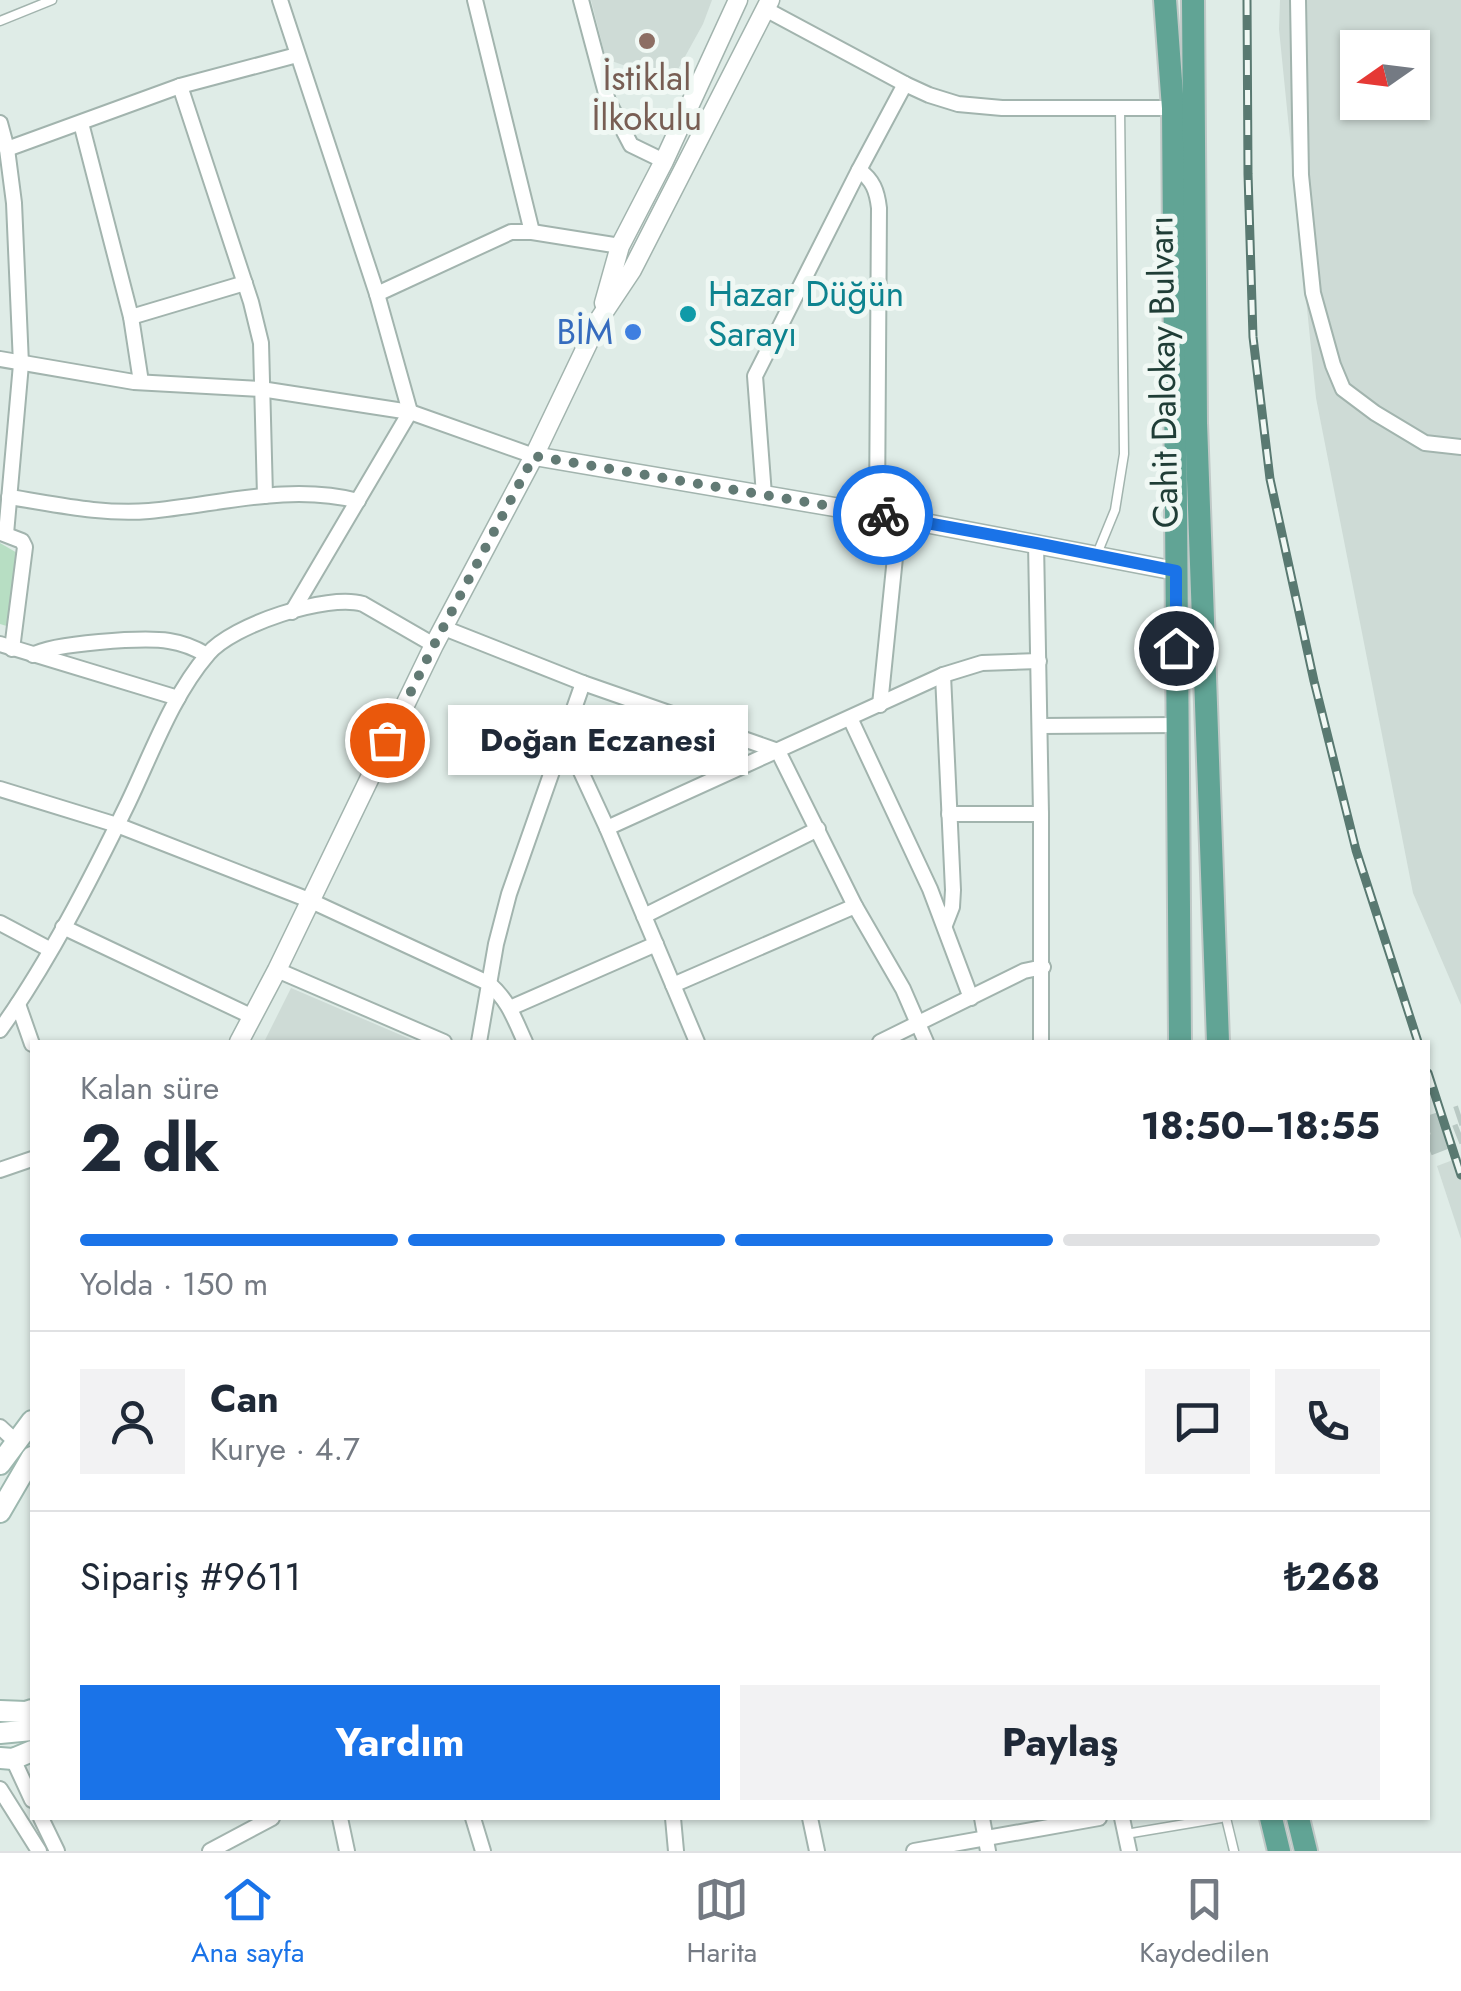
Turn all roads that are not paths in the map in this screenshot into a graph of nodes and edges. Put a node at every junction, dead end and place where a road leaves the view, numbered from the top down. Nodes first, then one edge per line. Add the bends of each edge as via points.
1 (52, 0) edge
2 (280, 0) edge
3 (475, 0) edge
4 (581, 0) edge
5 (738, 0) edge
6 (1164, 0) edge
7 (1194, 0) edge
8 (1298, 0) edge
9 (767, 4) edge
10 (0, 21) edge
11 (297, 55) junction
12 (906, 84) junction
13 (180, 86) junction
14 (1120, 108) junction
15 (1173, 108) junction
16 (0, 122) edge
17 (81, 123) junction
18 (7, 150) junction
19 (664, 161) junction
20 (859, 170) junction
21 (532, 232) junction
22 (620, 246) junction
23 (245, 283) junction
24 (377, 294) junction
25 (132, 318) junction
26 (600, 318) junction
27 (0, 360) edge
28 (20, 364) junction
29 (141, 382) junction
30 (261, 388) junction
31 (410, 412) junction
32 (1461, 447) edge
33 (534, 456) junction
34 (764, 495) junction
35 (265, 496) junction
36 (9, 497) junction
37 (358, 501) junction
38 (877, 514) junction
39 (899, 518) junction
40 (3, 534) edge
41 (1036, 543) junction
42 (1096, 555) junction
43 (1176, 571) junction
44 (292, 612) junction
45 (439, 636) junction
46 (6, 647) edge
47 (33, 655) junction
48 (206, 655) junction
49 (1039, 660) junction
50 (943, 675) junction
51 (582, 682) junction
52 (178, 698) junction
53 (880, 705) junction
54 (850, 718) junction
55 (1177, 725) junction
56 (1040, 726) junction
57 (564, 734) junction
58 (778, 750) junction
59 (0, 789) edge
60 (949, 814) junction
61 (1042, 814) junction
62 (118, 825) junction
63 (607, 828) junction
64 (818, 829) junction
65 (309, 900) junction
66 (854, 906) junction
67 (644, 916) junction
68 (0, 923) edge
69 (945, 924) junction
70 (63, 926) junction
71 (656, 944) junction
72 (50, 949) junction
73 (1043, 967) junction
74 (276, 970) junction
75 (488, 984) junction
76 (673, 985) junction
77 (971, 998) junction
78 (18, 1004) junction
79 (510, 1008) junction
80 (252, 1017) junction
81 (919, 1024) junction
82 (0, 1030) edge
83 (31, 1040) edge
84 (239, 1040) edge
85 (439, 1040) edge
86 (478, 1040) edge
87 (524, 1040) edge
88 (696, 1040) edge
89 (884, 1040) edge
90 (925, 1040) edge
91 (1042, 1040) edge
92 (1180, 1040) edge
93 (1218, 1040) edge
94 (30, 1160) edge
95 (0, 1170) edge
96 (17, 1435) edge
97 (30, 1463) edge
98 (0, 1464) edge
99 (0, 1482) edge
100 (0, 1512) edge
101 (0, 1710) edge
102 (30, 1711) edge
103 (30, 1730) edge
104 (0, 1734) edge
105 (15, 1756) edge
106 (0, 1789) edge
107 (30, 1795) edge
108 (42, 1820) edge
109 (268, 1820) edge
110 (340, 1820) edge
111 (474, 1820) edge
112 (673, 1820) edge
113 (810, 1820) edge
114 (982, 1820) edge
115 (1091, 1820) edge
116 (1122, 1820) edge
117 (1212, 1820) edge
118 (1225, 1820) edge
119 (1271, 1820) edge
120 (1298, 1820) edge
121 (1126, 1834) junction
122 (987, 1845) edge
123 (39, 1851) edge
124 (56, 1851) edge
125 (210, 1851) edge
126 (346, 1851) edge
127 (483, 1851) edge
128 (676, 1851) edge
129 (817, 1851) edge
130 (914, 1851) edge
131 (1130, 1851) edge
132 (1234, 1851) edge
133 (1279, 1851) edge
134 (1306, 1851) edge

1 - 10 lane
2 - 11 street
3 - 21 street
4 - 19 street via 608,101 631,146
5 - 19 street
6 - 15 main road, Cahit Dalokay Bulvarı
7 - 93 main road, Cahit Dalokay Bulvarı via 1196,423
8 - 32 street via 1301,174 1314,293 1334,365 1343,389 1374,413 1425,443
9 - 12 street
9 - 26 street via 632,270
11 - 13 street
11 - 24 street
12 - 14 street via 958,104
12 - 20 street
13 - 17 street
13 - 23 street
14 - 15 street
14 - 42 lane via 1124,454 1120,492
15 - 43 main road, Cahit Dalokay Bulvarı
16 - 18 street
17 - 18 street
17 - 25 street
18 - 28 street
19 - 22 street
20 - 34 street via 755,376
20 - 38 street via 873,183 879,208
21 - 22 street
21 - 24 street via 511,232
22 - 26 street
23 - 25 street
23 - 30 street via 262,344
24 - 31 street
25 - 29 street
26 - 33 street
27 - 28 street
28 - 29 street
28 - 36 street
29 - 30 street
30 - 31 street
30 - 35 street
31 - 33 street
31 - 37 street
33 - 34 street
33 - 45 street
34 - 38 street
35 - 36 street via 128,512
35 - 37 street
36 - 40 street
37 - 44 street
38 - 39 street
39 - 41 street
39 - 53 street
40 - 46 street via 25,547
41 - 42 street
41 - 49 street
42 - 43 street
43 - 55 main road, Cahit Dalokay Bulvarı
44 - 45 street via 352,601
44 - 48 street via 221,640
45 - 51 street
45 - 65 street
46 - 47 street
47 - 48 street via 46,648 150,639
47 - 52 street
48 - 52 street
49 - 50 street via 982,663
49 - 56 street
50 - 53 street
50 - 60 street
51 - 57 street
51 - 58 street
52 - 62 street
53 - 54 street
54 - 58 street
54 - 69 street
55 - 56 street
55 - 92 main road, Cahit Dalokay Bulvarı
56 - 61 street
57 - 63 street
57 - 75 street via 509,894
58 - 63 street
58 - 64 street
59 - 62 street
60 - 61 street
60 - 69 street via 952,899
61 - 73 street
62 - 65 street
62 - 70 street
63 - 67 street
64 - 66 street
64 - 67 street
65 - 74 street
65 - 75 street
66 - 76 street
66 - 81 street
67 - 71 street
68 - 72 street
69 - 77 street
70 - 72 street
70 - 80 street
71 - 76 street
71 - 79 street
72 - 78 street
73 - 77 street
73 - 91 street
74 - 80 street
74 - 85 street
75 - 79 street
75 - 86 street
76 - 88 street
77 - 81 street
78 - 82 street
78 - 83 street
79 - 87 street
80 - 84 street
81 - 89 street
81 - 90 street
94 - 95 street
96 - 98 main road
96 - 99 main road
97 - 100 main road
101 - 102 main road
103 - 104 main road
105 - 107 street
106 - 123 street
108 - 124 street
109 - 125 street
110 - 126 street
111 - 127 street
112 - 128 street
113 - 129 street
114 - 122 street
115 - 122 street
116 - 121 street
117 - 121 lane
118 - 132 lane
119 - 133 main road
120 - 134 main road
121 - 131 street
122 - 130 street

